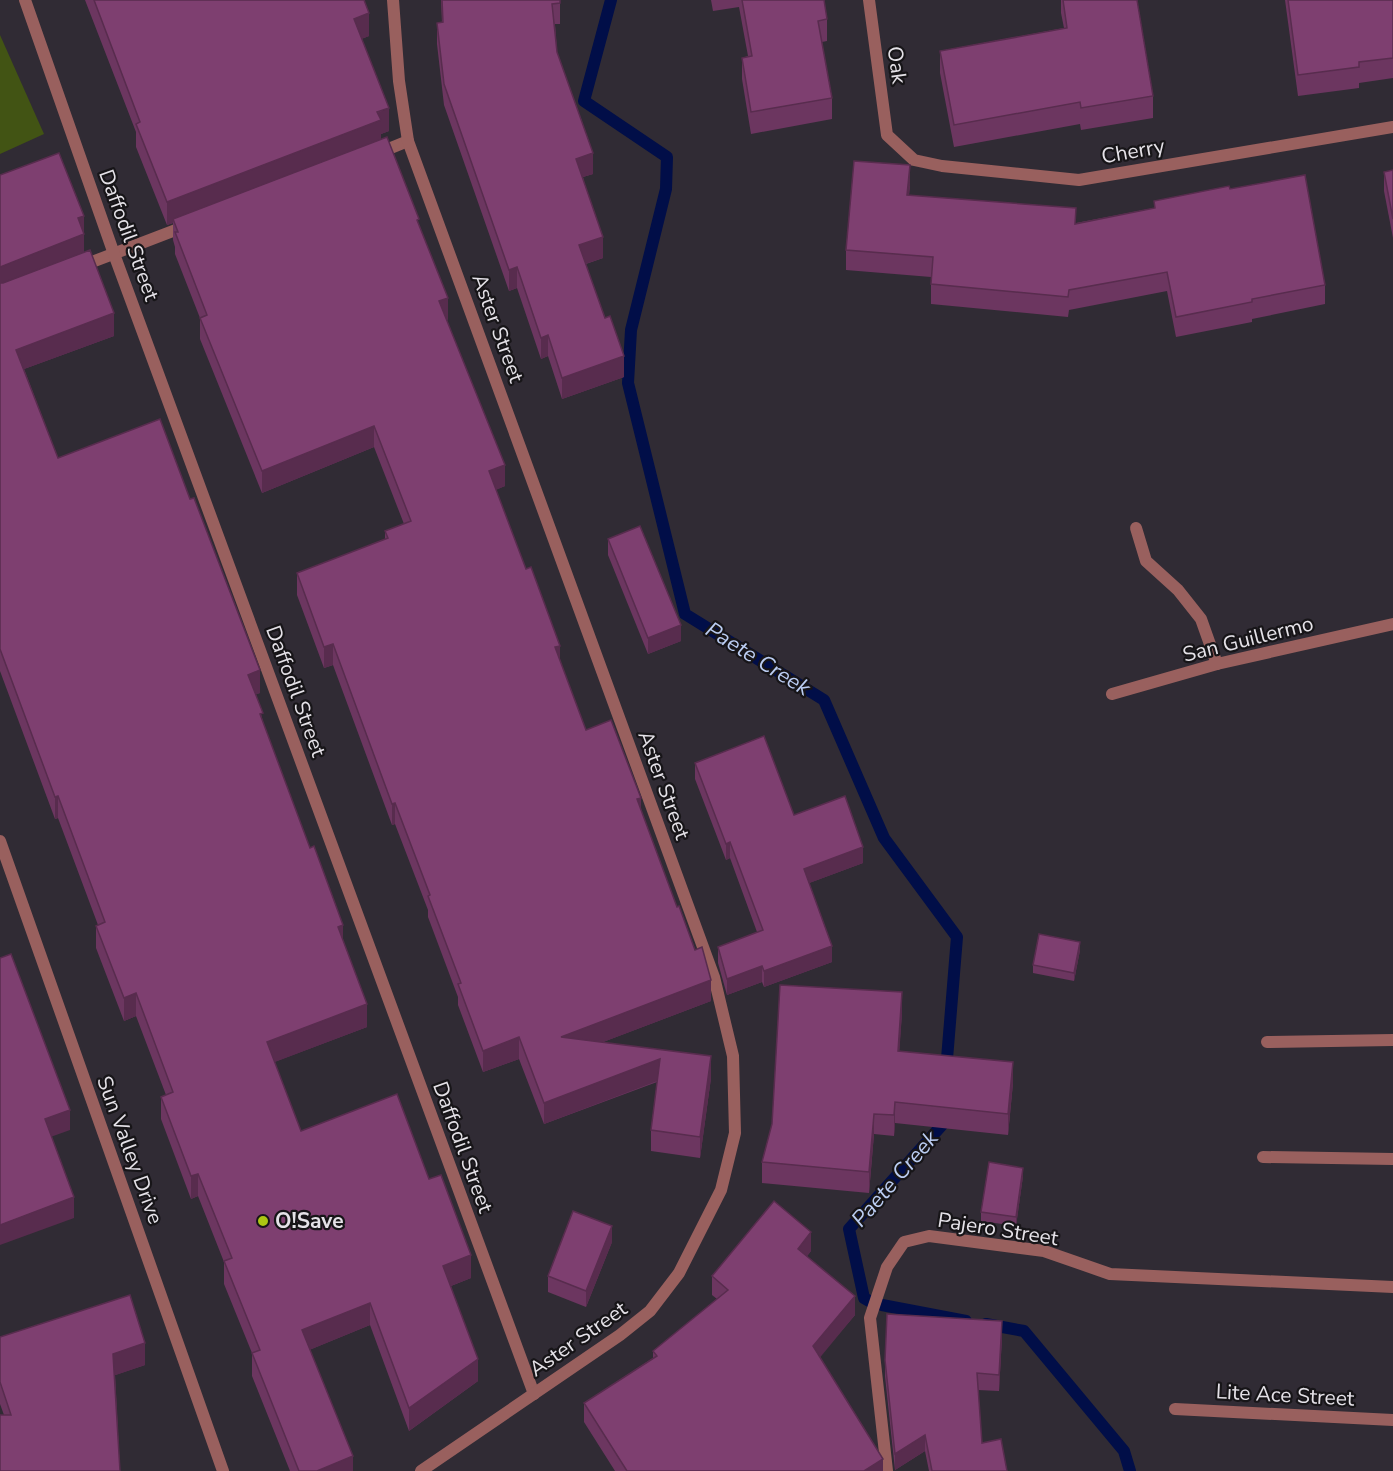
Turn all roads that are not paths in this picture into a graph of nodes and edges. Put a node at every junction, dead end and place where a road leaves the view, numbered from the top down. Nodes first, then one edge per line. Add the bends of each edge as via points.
1 (25, 0) edge
2 (393, 0) edge
3 (869, 0) edge
4 (1393, 127) edge
5 (887, 135) joint
6 (408, 141) junction
7 (365, 158) edge
8 (201, 220) edge
9 (114, 254) junction
10 (62, 274) edge
11 (1136, 528) dead end
12 (1393, 624) edge
13 (1217, 664) junction
14 (1112, 694) dead end
15 (0, 842) edge
16 (1393, 1040) edge
17 (1267, 1042) dead end
18 (1263, 1157) dead end
19 (1393, 1159) edge
20 (1393, 1287) edge
21 (534, 1395) junction
22 (1175, 1409) dead end
23 (1393, 1420) edge
24 (223, 1471) edge
25 (422, 1471) edge
26 (887, 1471) edge

1 - 9 street, Daffodil Street
2 - 6 street, Aster Street
3 - 5 street, Oak
4 - 5 street, Cherry via 1079,180 914,160
6 - 7 street
6 - 21 street, Aster Street via 714,977 733,1056 735,1133 721,1190 679,1273 650,1311
8 - 9 street
9 - 10 street
9 - 21 street, Daffodil Street
11 - 13 street via 1146,561 1178,590 1201,619
12 - 13 street, San Guillermo
13 - 14 street, San Guillermo
15 - 24 street, Sun Valley Drive
16 - 17 street
18 - 19 street
20 - 26 street, Pajero Street via 1110,1274 1044,1251 929,1236 904,1242 887,1267 870,1318
21 - 25 street, Aster Street
22 - 23 street, Lite Ace Street

